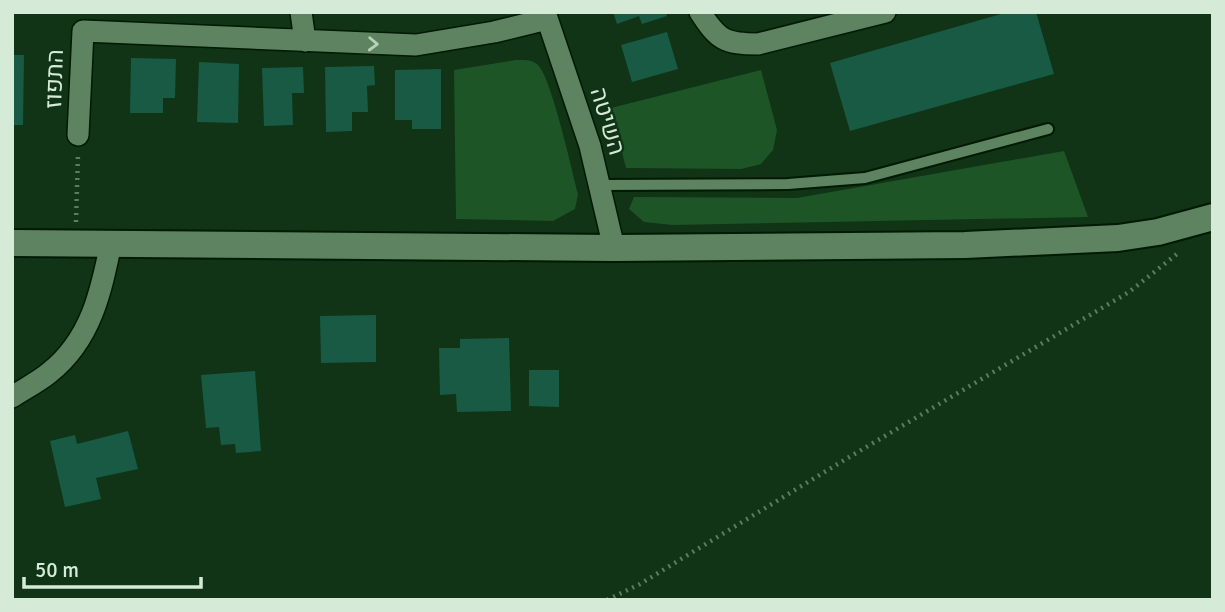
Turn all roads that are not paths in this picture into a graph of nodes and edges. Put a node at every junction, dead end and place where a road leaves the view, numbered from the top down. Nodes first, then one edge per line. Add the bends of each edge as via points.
1 (301, 12) edge
2 (700, 12) edge
3 (885, 12) edge
4 (546, 16) edge
5 (305, 41) junction
6 (1048, 129) dead end
7 (78, 135) road end
8 (600, 185) junction
9 (1213, 217) edge
10 (12, 243) edge
11 (111, 243) junction
12 (614, 248) junction
13 (12, 397) edge

1 - 5 street
2 - 3 street via 713,33 726,41 758,44
5 -> 4 street, התפוז via 416,45 472,37
4 - 8 street, השיטה
5 - 7 street, התפוז via 83,31
6 - 8 lane via 865,178 788,184
8 - 12 street, השיטה
9 - 12 street via 1118,238 965,245
10 - 11 street
11 - 12 street
11 - 13 street via 94,315 76,346 50,373

